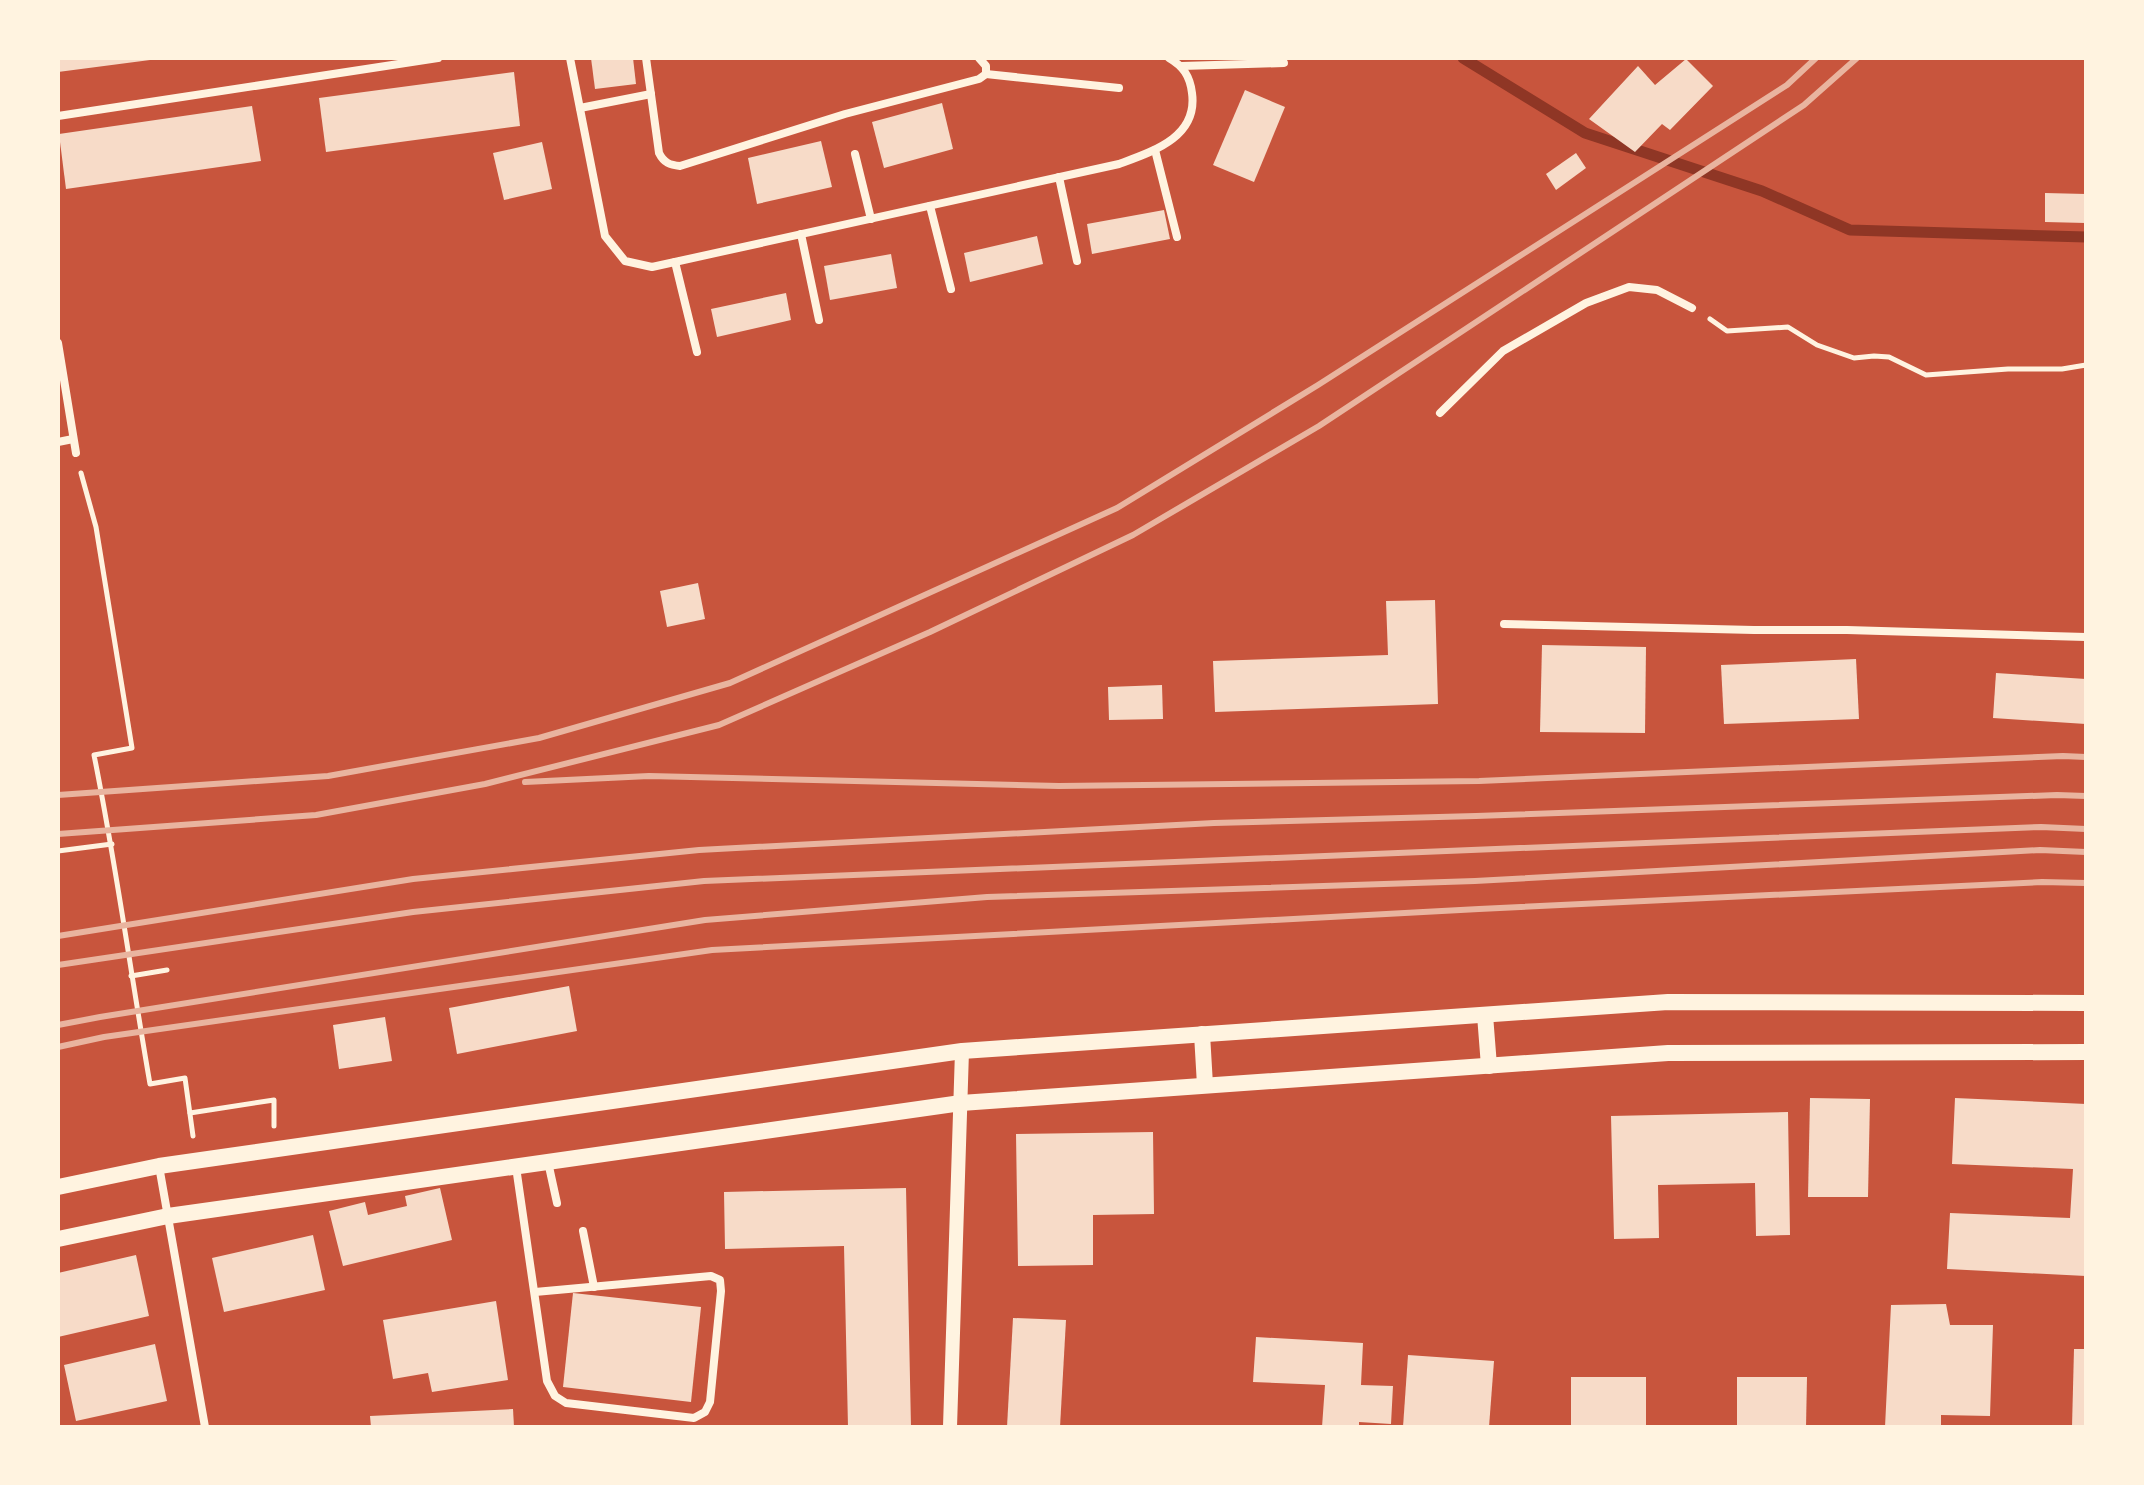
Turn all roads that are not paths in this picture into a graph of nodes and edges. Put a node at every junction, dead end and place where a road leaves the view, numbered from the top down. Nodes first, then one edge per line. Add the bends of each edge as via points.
1 (438, 58) edge
2 (570, 58) edge
3 (646, 58) edge
4 (979, 58) edge
5 (1169, 58) edge
6 (1284, 63) dead end
7 (1182, 66) junction
8 (986, 74) junction
9 (1119, 88) dead end
10 (651, 94) junction
11 (580, 108) junction
12 (58, 116) edge
13 (1155, 150) junction
14 (855, 154) dead end
15 (1059, 177) junction
16 (930, 206) junction
17 (871, 219) junction
18 (801, 234) junction
19 (1177, 237) dead end
20 (1077, 261) dead end
21 (675, 262) junction
22 (951, 289) dead end
23 (1692, 308) road end
24 (819, 320) dead end
25 (58, 343) edge
26 (697, 352) dead end
27 (1440, 413) dead end
28 (73, 439) junction
29 (58, 442) edge
30 (76, 453) road end
31 (1504, 624) dead end
32 (2086, 637) edge
33 (2086, 1003) edge
34 (1485, 1015) junction
35 (1202, 1034) junction
36 (962, 1051) junction
37 (2086, 1052) edge
38 (1489, 1066) junction
39 (1205, 1085) junction
40 (961, 1103) junction
41 (548, 1162) junction
42 (159, 1166) junction
43 (516, 1166) junction
44 (58, 1187) edge
45 (557, 1203) dead end
46 (168, 1216) junction
47 (583, 1231) dead end
48 (58, 1239) edge
49 (594, 1287) junction
50 (535, 1292) junction
51 (205, 1427) edge
52 (950, 1427) edge

1 - 12 street
2 - 11 street
3 - 10 street
4 - 8 street
5 - 7 street
6 - 7 street
7 - 13 street via 1194,106 1183,131
8 - 9 street
8 - 10 street via 680,166 670,165 659,153
10 - 11 street
11 - 21 street via 605,236 625,261 652,267
13 - 15 street
13 - 19 street
14 - 17 street
15 - 16 street
15 - 20 street
16 - 17 street
16 - 22 street
17 - 18 street
18 - 21 street
18 - 24 street
21 - 26 street
23 - 27 street via 1657,290 1629,287 1586,303 1503,351
25 - 28 street
28 - 29 street
28 - 30 street
31 - 32 street
33 - 34 main road via 1668,1002
34 - 35 main road
34 - 38 main road
35 - 36 main road
35 - 39 main road
36 - 40 street
36 - 42 main road
37 - 38 main road via 1668,1053
38 - 39 main road
39 - 40 main road
40 - 41 main road
40 - 52 street
41 - 43 main road
41 - 45 street
42 - 44 main road
42 - 46 street
43 - 46 main road
43 - 50 street
46 - 48 main road
46 - 51 street
47 - 49 street
49 - 50 street
49 - 50 street via 711,1276 720,1280 705,1412 694,1418 566,1403 555,1396 547,1381

